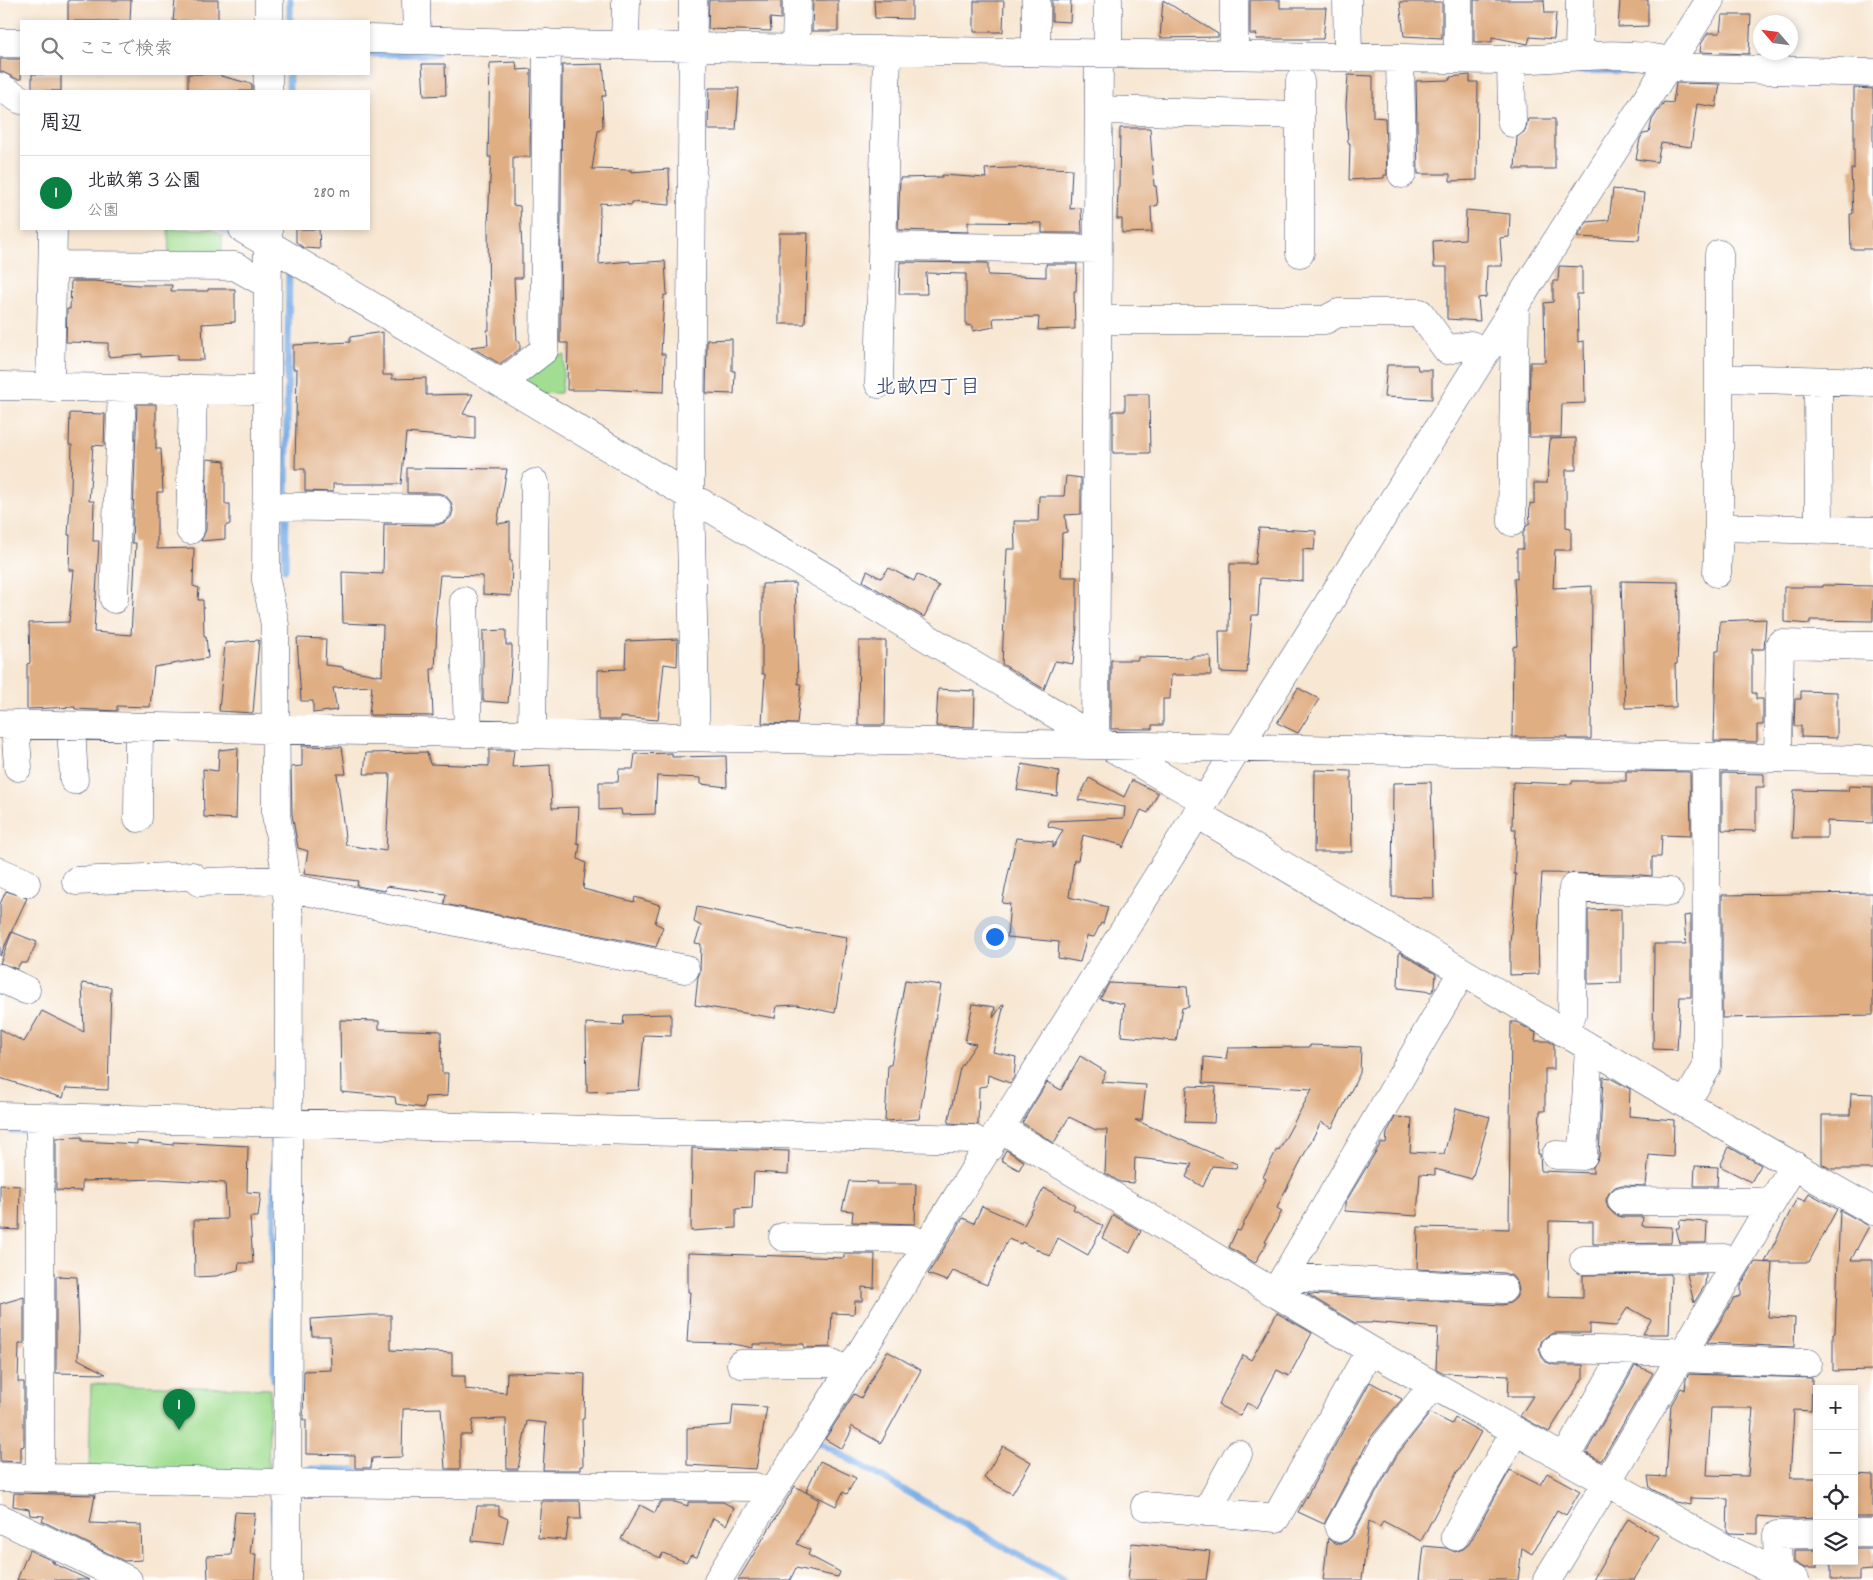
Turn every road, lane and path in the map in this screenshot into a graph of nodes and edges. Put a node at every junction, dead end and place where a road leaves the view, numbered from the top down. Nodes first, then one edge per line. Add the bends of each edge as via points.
1 (269, 0) edge
2 (416, 0) edge
3 (626, 0) edge
4 (693, 0) edge
5 (797, 0) edge
6 (1036, 0) edge
7 (1108, 0) edge
8 (1234, 0) edge
9 (1347, 0) edge
10 (1458, 0) edge
11 (1580, 0) edge
12 (1710, 0) edge
13 (269, 20) edge
14 (370, 39) edge
15 (416, 40) junction
16 (0, 43) edge
17 (20, 43) edge
18 (547, 43) junction
19 (625, 45) junction
20 (692, 47) junction
21 (796, 48) junction
22 (887, 50) junction
23 (1036, 52) junction
24 (1104, 53) junction
25 (1234, 55) junction
26 (1580, 56) junction
27 (1348, 57) junction
28 (1400, 58) junction
29 (1458, 59) junction
30 (1511, 60) junction
31 (1661, 61) junction
32 (1873, 73) edge
33 (268, 75) edge
34 (1300, 81) dead end
35 (0, 87) edge
36 (268, 90) edge
37 (20, 99) edge
38 (1099, 110) junction
39 (1300, 115) junction
40 (1512, 123) dead end
41 (1402, 174) dead end
42 (53, 230) edge
43 (247, 230) edge
44 (268, 236) edge
45 (882, 246) junction
46 (1098, 249) junction
47 (1300, 253) dead end
48 (1719, 254) dead end
49 (53, 265) junction
50 (267, 284) junction
51 (1516, 306) junction
52 (1097, 320) junction
53 (1479, 349) junction
54 (1719, 378) junction
55 (1873, 382) edge
56 (502, 383) junction
57 (879, 384) dead end
58 (0, 386) edge
59 (50, 386) junction
60 (122, 388) junction
61 (193, 389) junction
62 (267, 390) junction
63 (1818, 396) dead end
64 (535, 483) dead end
65 (690, 503) junction
66 (266, 506) junction
67 (437, 509) dead end
68 (1512, 522) dead end
69 (1719, 527) junction
70 (190, 530) dead end
71 (1819, 530) junction
72 (1873, 531) edge
73 (1717, 573) dead end
74 (114, 599) dead end
75 (464, 601) dead end
76 (1873, 646) edge
77 (7, 724) edge
78 (71, 726) junction
79 (139, 727) junction
80 (276, 730) junction
81 (468, 733) junction
82 (532, 734) junction
83 (696, 737) junction
84 (1101, 742) junction
85 (1238, 748) junction
86 (1706, 757) junction
87 (1778, 758) junction
88 (1873, 760) edge
89 (18, 766) dead end
90 (74, 780) dead end
91 (1201, 808) junction
92 (138, 818) dead end
93 (0, 872) edge
94 (76, 881) dead end
95 (26, 883) dead end
96 (286, 883) junction
97 (1669, 892) dead end
98 (685, 970) dead end
99 (1462, 972) junction
100 (0, 978) edge
101 (26, 990) dead end
102 (1566, 1026) junction
103 (1589, 1047) junction
104 (1688, 1098) junction
105 (0, 1116) edge
106 (40, 1117) junction
107 (287, 1123) junction
108 (986, 1140) junction
109 (1556, 1155) dead end
110 (1794, 1165) junction
111 (1622, 1201) dead end
112 (1765, 1204) junction
113 (1873, 1211) edge
114 (783, 1237) dead end
115 (919, 1243) junction
116 (1584, 1260) dead end
117 (1730, 1261) junction
118 (1280, 1285) junction
119 (1503, 1289) dead end
120 (1555, 1349) dead end
121 (1370, 1350) junction
122 (1625, 1352) junction
123 (1681, 1355) junction
124 (1808, 1363) dead end
125 (741, 1364) dead end
126 (840, 1367) junction
127 (1433, 1385) junction
128 (1515, 1430) junction
129 (1238, 1454) dead end
130 (1565, 1458) junction
131 (0, 1476) edge
132 (40, 1477) junction
133 (1607, 1482) junction
134 (288, 1483) junction
135 (763, 1492) junction
136 (1145, 1506) dead end
137 (1206, 1512) junction
138 (0, 1518) edge
139 (1339, 1528) dead end
140 (1873, 1532) edge
141 (1858, 1533) edge
142 (1813, 1534) edge
143 (1455, 1536) dead end
144 (1786, 1576) edge
145 (128, 1580) edge
146 (287, 1580) edge
147 (718, 1580) edge
148 (1547, 1580) edge

1 - 13 street
2 - 15 street
3 - 19 street
4 - 20 street
5 - 21 street
6 - 23 street
7 - 24 street
8 - 25 street
9 - 27 street
10 - 29 street
11 - 26 street
12 - 31 street
14 - 15 street
15 - 18 street
16 - 17 street
18 - 19 street
18 - 56 street via 544,350
19 - 20 street
20 - 21 street
20 - 65 street
21 - 22 street
22 - 23 street
22 - 45 street
23 - 24 street
24 - 25 street
24 - 38 street
25 - 27 street
26 - 30 street
26 - 31 street
27 - 28 street
28 - 29 street
28 - 41 street
29 - 30 street
30 - 40 street
31 - 32 street
31 - 51 street
33 - 36 street
34 - 39 street
35 - 37 street
38 - 39 street
38 - 46 street
39 - 47 street
42 - 49 street
43 - 44 street
44 - 50 street
44 - 56 street
45 - 46 street
45 - 57 street
46 - 52 street
48 - 54 street
49 - 50 street via 235,266
49 - 59 street
50 - 62 street
51 - 53 street
51 - 68 street
52 - 53 street via 1325,320 1338,313 1420,313 1447,350
52 - 84 street
53 - 85 street
54 - 55 street
54 - 69 street
56 - 65 street
58 - 59 street
59 - 60 street
60 - 61 street
60 - 74 street
61 - 62 street
61 - 70 street
62 - 66 street
63 - 71 street
64 - 82 street
65 - 83 street
65 - 84 street
66 - 67 street
66 - 80 street via 266,580 275,625
69 - 71 street
69 - 73 street
71 - 72 street
75 - 81 street
76 - 87 street via 1780,644
77 - 78 street
77 - 89 street
78 - 79 street
78 - 90 street
79 - 80 street
79 - 92 street
80 - 81 street
80 - 96 street via 276,815
81 - 82 street
82 - 83 street
83 - 84 street
84 - 85 street
84 - 91 street
85 - 86 street
85 - 91 street
86 - 87 street
86 - 104 street via 1707,1067
87 - 88 street
91 - 99 street
91 - 108 street via 1075,995
93 - 95 street
94 - 96 street via 192,876 199,882
96 - 98 street
96 - 107 street via 289,916
97 - 102 street via 1573,888 1572,1015
99 - 102 street
99 - 118 street
100 - 101 street
102 - 103 street
103 - 104 street
103 - 109 street via 1583,1156
104 - 110 street
105 - 106 street
106 - 107 street
106 - 132 street
107 - 108 street
107 - 134 street
108 - 115 street
108 - 118 street
110 - 112 street
110 - 113 street
111 - 112 street
112 - 117 street
114 - 115 street
115 - 126 street
116 - 117 street
117 - 123 street
118 - 119 street
118 - 121 street
120 - 122 street
121 - 127 street
121 - 137 street via 1276,1518
122 - 123 street
122 - 130 street
123 - 124 street
123 - 133 street
125 - 126 street
126 - 135 street via 806,1441
127 - 128 street
127 - 139 street via 1384,1446
128 - 130 street
128 - 143 street
129 - 137 street
130 - 133 street
131 - 132 street
132 - 134 street
133 - 144 street via 1727,1549
133 - 148 street
134 - 135 street
134 - 146 street
135 - 147 street
136 - 137 street
138 - 145 street
140 - 141 street
142 - 144 street via 1777,1535

